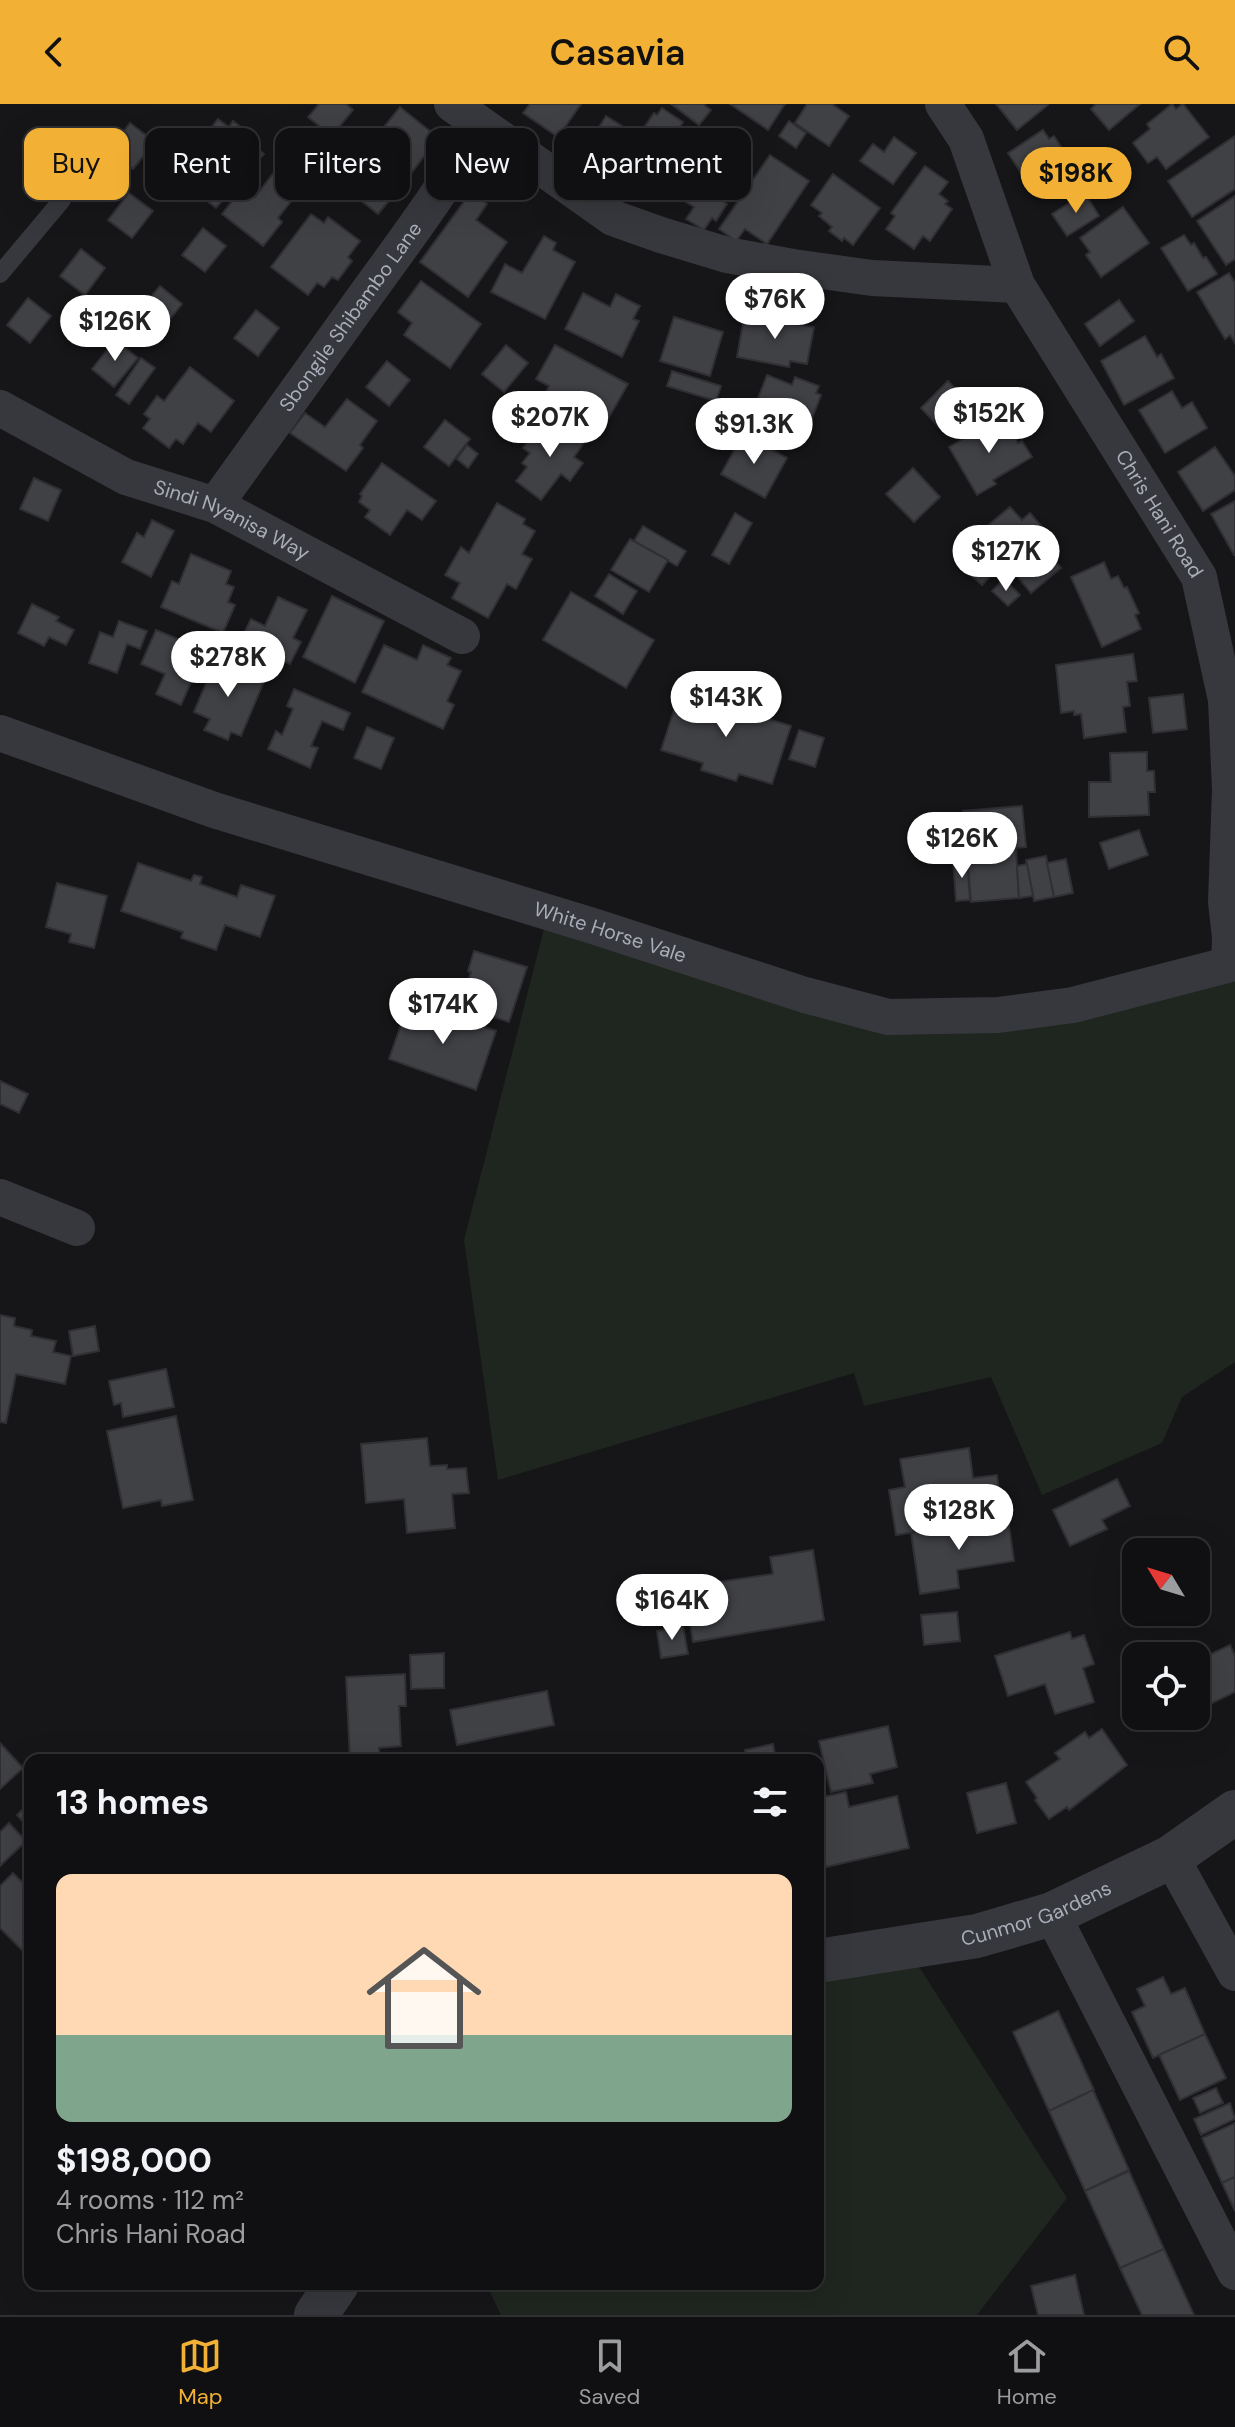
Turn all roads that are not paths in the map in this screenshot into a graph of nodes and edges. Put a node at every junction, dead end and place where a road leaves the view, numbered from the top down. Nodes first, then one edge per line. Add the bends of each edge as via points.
1 (452, 104) edge
2 (943, 104) edge
3 (481, 126) junction
4 (62, 200) dead end
5 (0, 274) edge
6 (1017, 285) junction
7 (0, 408) edge
8 (215, 505) junction
9 (462, 636) dead end
10 (0, 733) edge
11 (1232, 964) edge
12 (0, 1197) edge
13 (77, 1228) dead end
14 (1235, 1812) edge
15 (1171, 1857) junction
16 (1052, 1914) junction
17 (824, 1960) edge
18 (1235, 1973) edge
19 (1235, 2272) edge
20 (333, 2290) edge
21 (316, 2315) edge

1 - 3 street
2 - 6 street, Chris Hani Road via 966,139
3 - 6 street via 613,218 727,255 872,278
3 - 8 street, Sbongile Shibambo Lane via 392,263
4 - 5 lane
6 - 11 street, Chris Hani Road via 1199,577 1226,700 1226,902
7 - 8 street, Sindi Nyanisa Way via 126,477
8 - 9 street, Sindi Nyanisa Way
10 - 11 street, White Horse Vale via 214,810 888,1017 998,1015 1073,1005
12 - 13 street
14 - 15 street, Cunmor Gardens
15 - 16 street, Cunmor Gardens
15 - 18 street
16 - 17 street, Cunmor Gardens via 977,1936
16 - 19 street
20 - 21 street

